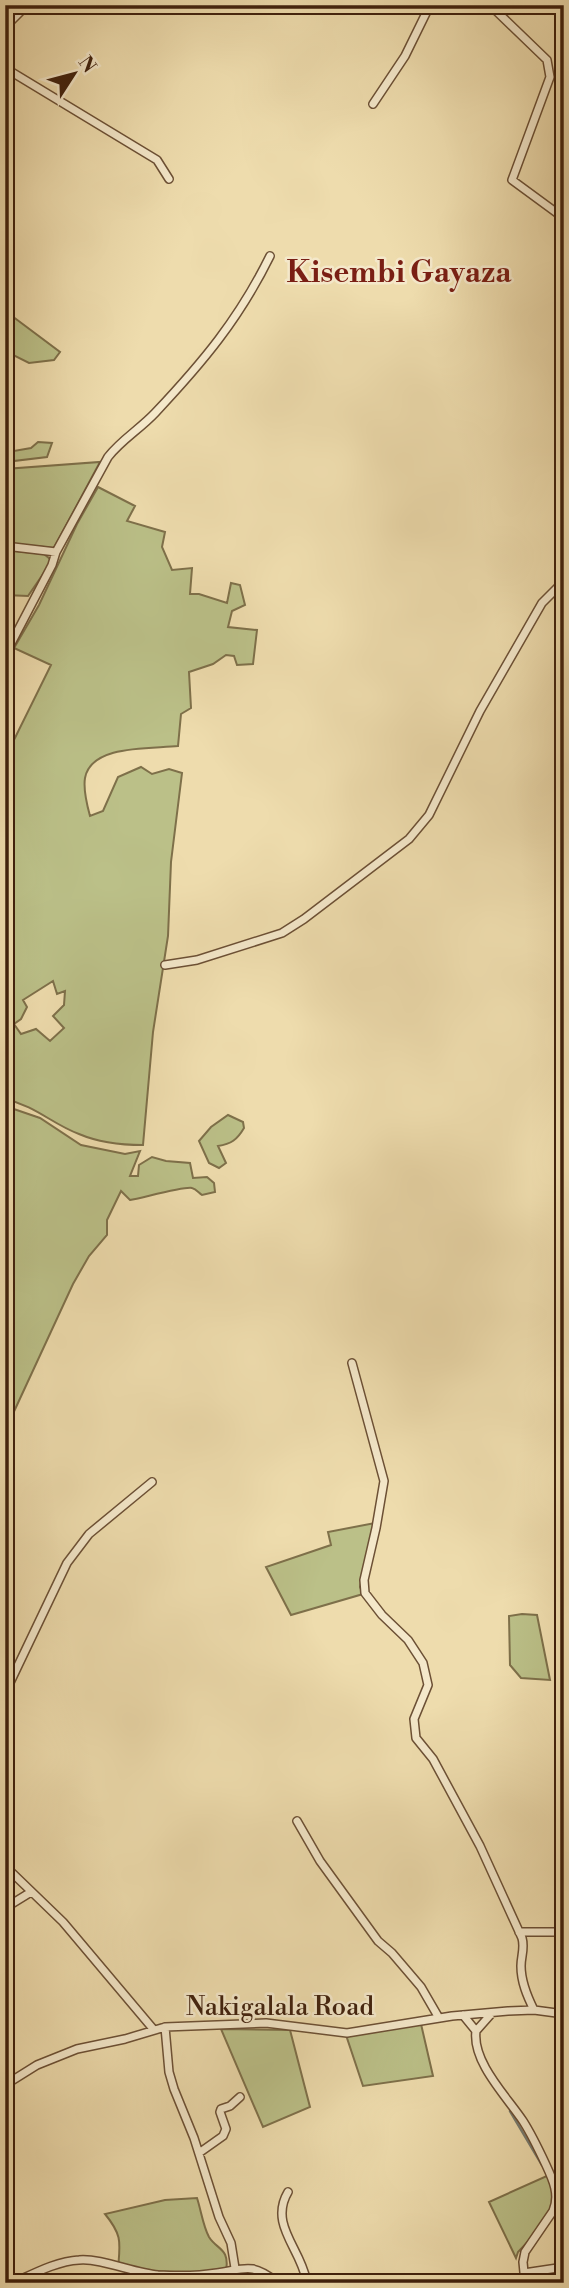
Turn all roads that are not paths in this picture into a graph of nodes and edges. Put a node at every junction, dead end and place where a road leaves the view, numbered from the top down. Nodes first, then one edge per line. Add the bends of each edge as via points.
1 (27, 5) edge
2 (430, 5) edge
3 (489, 5) edge
4 (551, 5) edge
5 (564, 8) edge
6 (5, 27) edge
7 (5, 68) edge
8 (373, 104) dead end
9 (169, 178) dead end
10 (564, 216) edge
11 (270, 256) dead end
12 (5, 546) edge
13 (56, 552) junction
14 (564, 587) edge
15 (5, 655) edge
16 (165, 965) dead end
17 (352, 1363) dead end
18 (152, 1482) dead end
19 (5, 1693) edge
20 (297, 1821) dead end
21 (5, 1866) edge
22 (32, 1892) junction
23 (5, 1908) edge
24 (564, 1932) edge
25 (519, 1933) junction
26 (534, 2010) junction
27 (493, 2013) junction
28 (564, 2014) edge
29 (463, 2015) junction
30 (439, 2018) junction
31 (165, 2028) junction
32 (154, 2030) junction
33 (476, 2031) junction
34 (5, 2085) edge
35 (240, 2097) dead end
36 (199, 2153) junction
37 (288, 2192) dead end
38 (564, 2267) edge
39 (234, 2269) junction
40 (524, 2273) junction
41 (159, 2279) edge
42 (306, 2281) edge
43 (13, 2283) edge
44 (525, 2283) edge

1 - 6 street
2 - 8 street via 405,56
3 - 10 street via 547,60 550,77 512,180
4 - 5 street
7 - 9 street via 157,160
11 - 13 street via 254,289 205,359 107,457
12 - 13 street
13 - 15 street
14 - 16 street via 558,587 542,603 480,711 429,815 409,839 282,933 197,960
17 - 25 street via 384,1481 365,1593 423,1663 428,1685 414,1719 416,1738 433,1759 480,1846
18 - 19 street via 89,1534 67,1563
20 - 30 street via 320,1861 378,1941 421,1987
21 - 22 street
22 - 23 street
22 - 32 street via 83,1944
24 - 25 street
25 - 26 street via 524,1947 522,1976
26 - 27 street, Nakigalala Road
26 - 28 street, Nakigalala Road
27 - 29 street, Nakigalala Road
27 - 33 street
29 - 30 street, Nakigalala Road
29 - 33 street
30 - 31 street, Nakigalala Road via 347,2033 267,2023
31 - 32 street, Nakigalala Road
31 - 36 street via 169,2072
32 - 34 street, Nakigalala Road via 77,2049 37,2065
33 - 40 street via 476,2043 489,2073 534,2140 554,2182 555,2207 525,2252
35 - 36 street via 221,2109 226,2129 223,2136
36 - 39 street via 231,2243
37 - 42 street via 281,2213
38 - 40 street
39 - 41 street
39 - 42 street via 251,2268 277,2282
40 - 44 street
41 - 43 street via 78,2260

